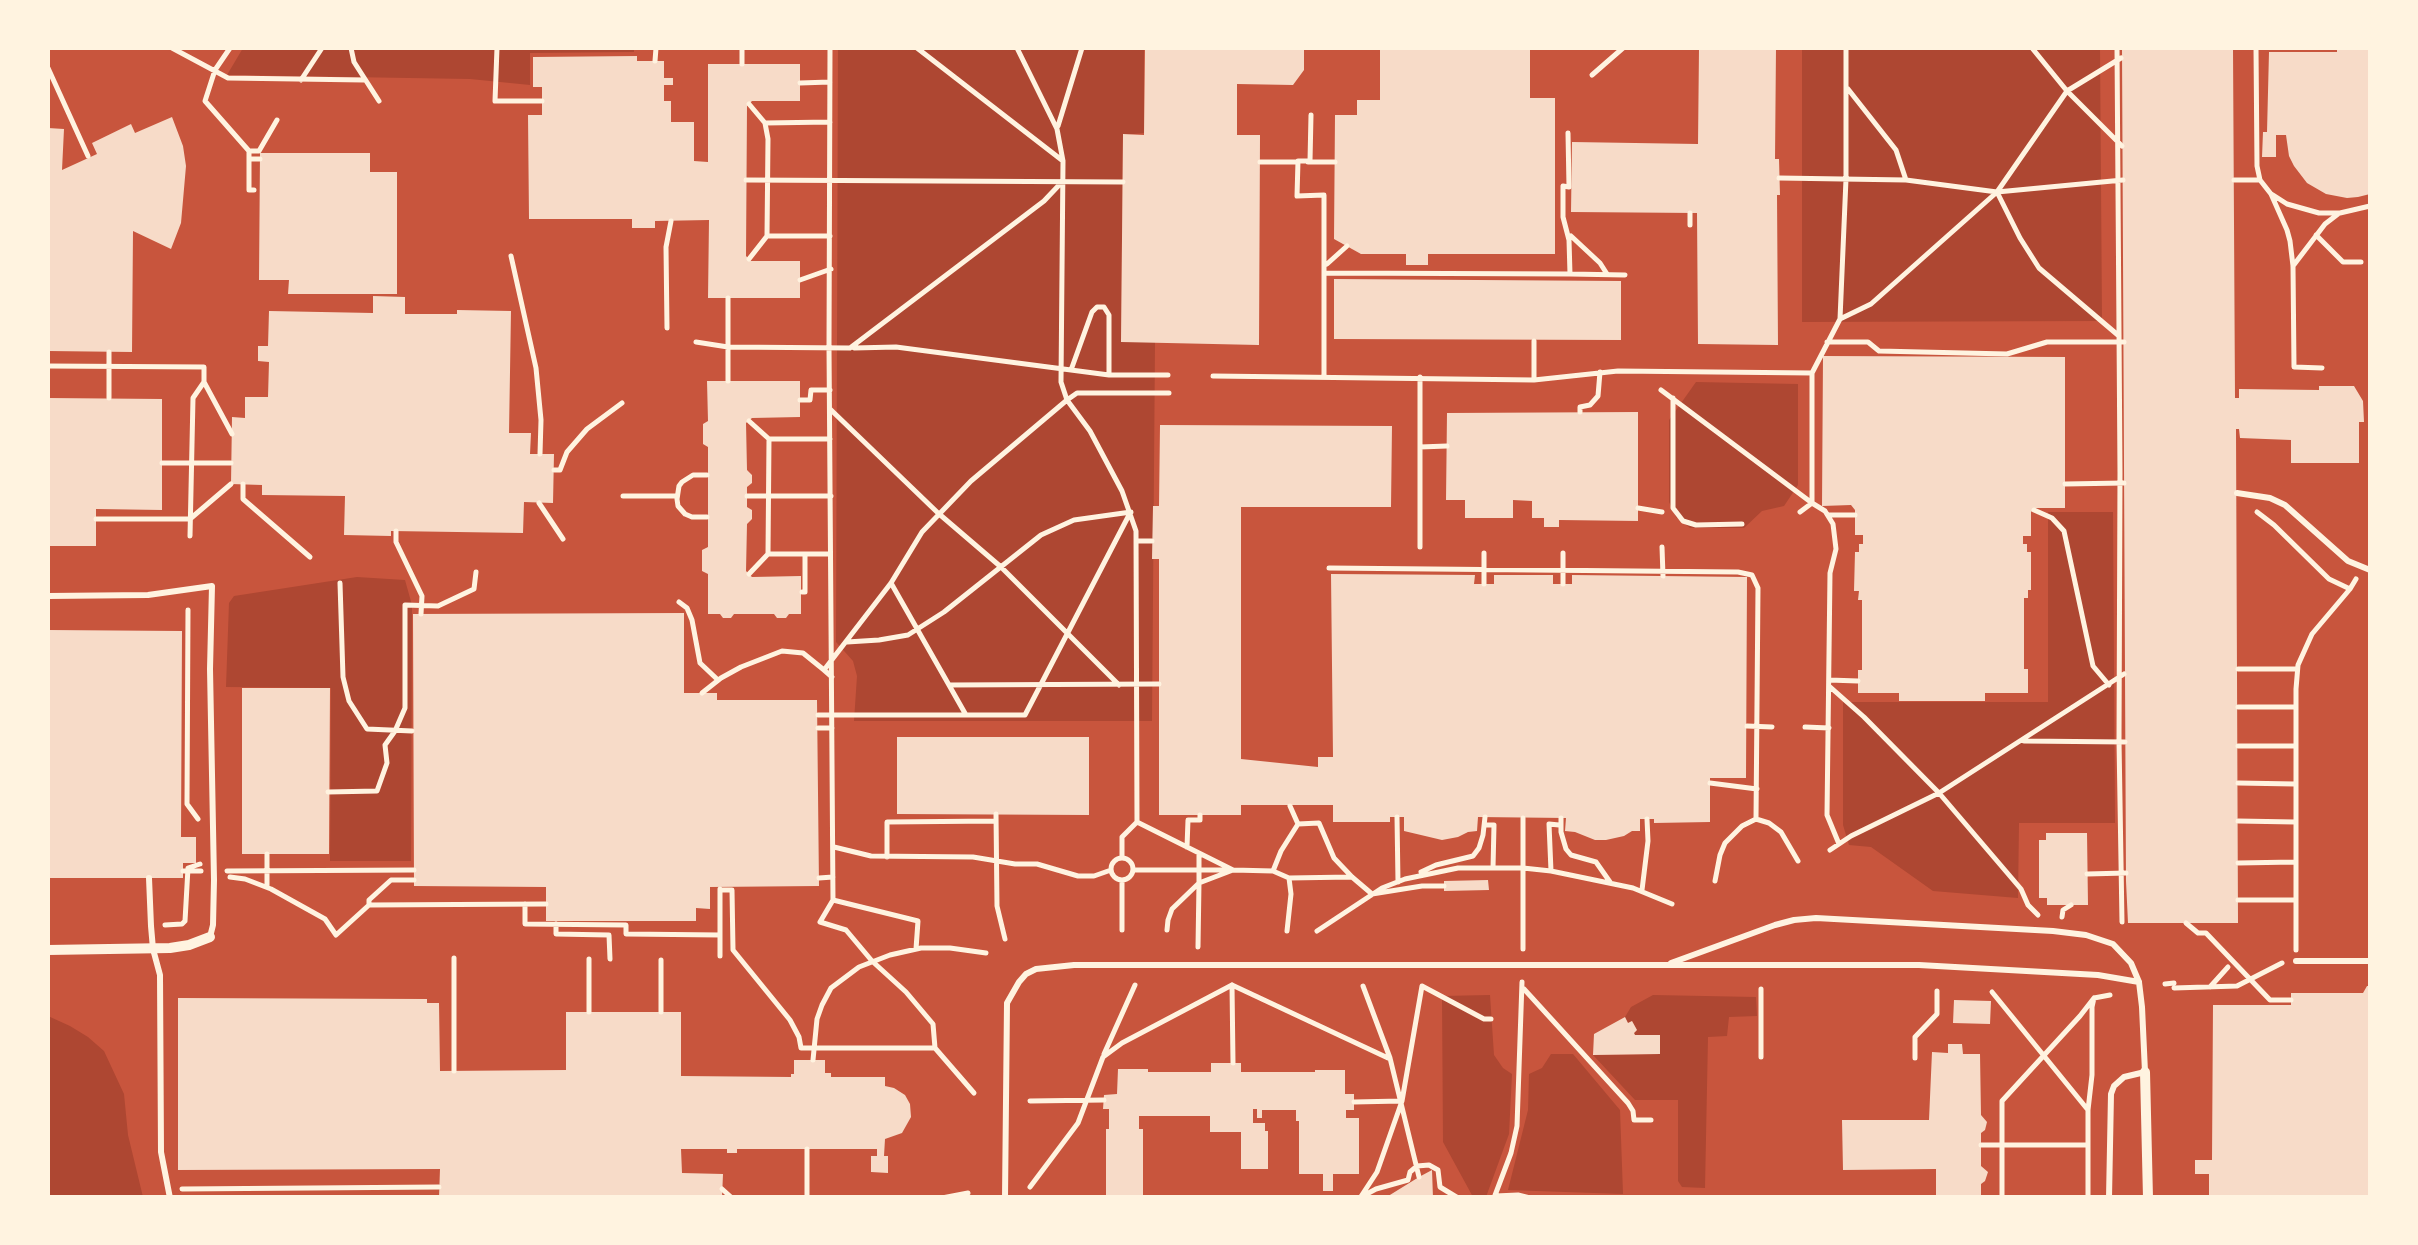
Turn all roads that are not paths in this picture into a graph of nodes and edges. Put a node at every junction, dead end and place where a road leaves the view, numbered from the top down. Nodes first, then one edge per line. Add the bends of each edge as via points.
1 (2237, 494) road end
2 (2366, 569) edge
3 (48, 596) edge
4 (150, 878) dead end
5 (210, 937) joint
6 (48, 950) edge
7 (153, 950) junction
8 (2296, 961) road end
9 (2370, 961) edge
10 (1666, 966) junction
11 (2139, 982) junction
12 (2144, 1072) junction
13 (169, 1193) edge
14 (1006, 1198) edge
15 (2109, 1198) edge
16 (2148, 1198) edge

1 - 2 lane via 2285,506
3 - 5 lane via 148,595 212,586
4 - 7 lane
5 - 7 street
6 - 7 street
7 - 13 lane via 160,975 161,1152
8 - 9 lane
10 - 11 lane via 1973,967
10 - 11 lane via 1816,918 2086,934 2113,944
10 - 14 lane via 1036,969 1018,982 1007,1003
11 - 12 lane
12 - 15 lane via 2114,1086
12 - 16 street

